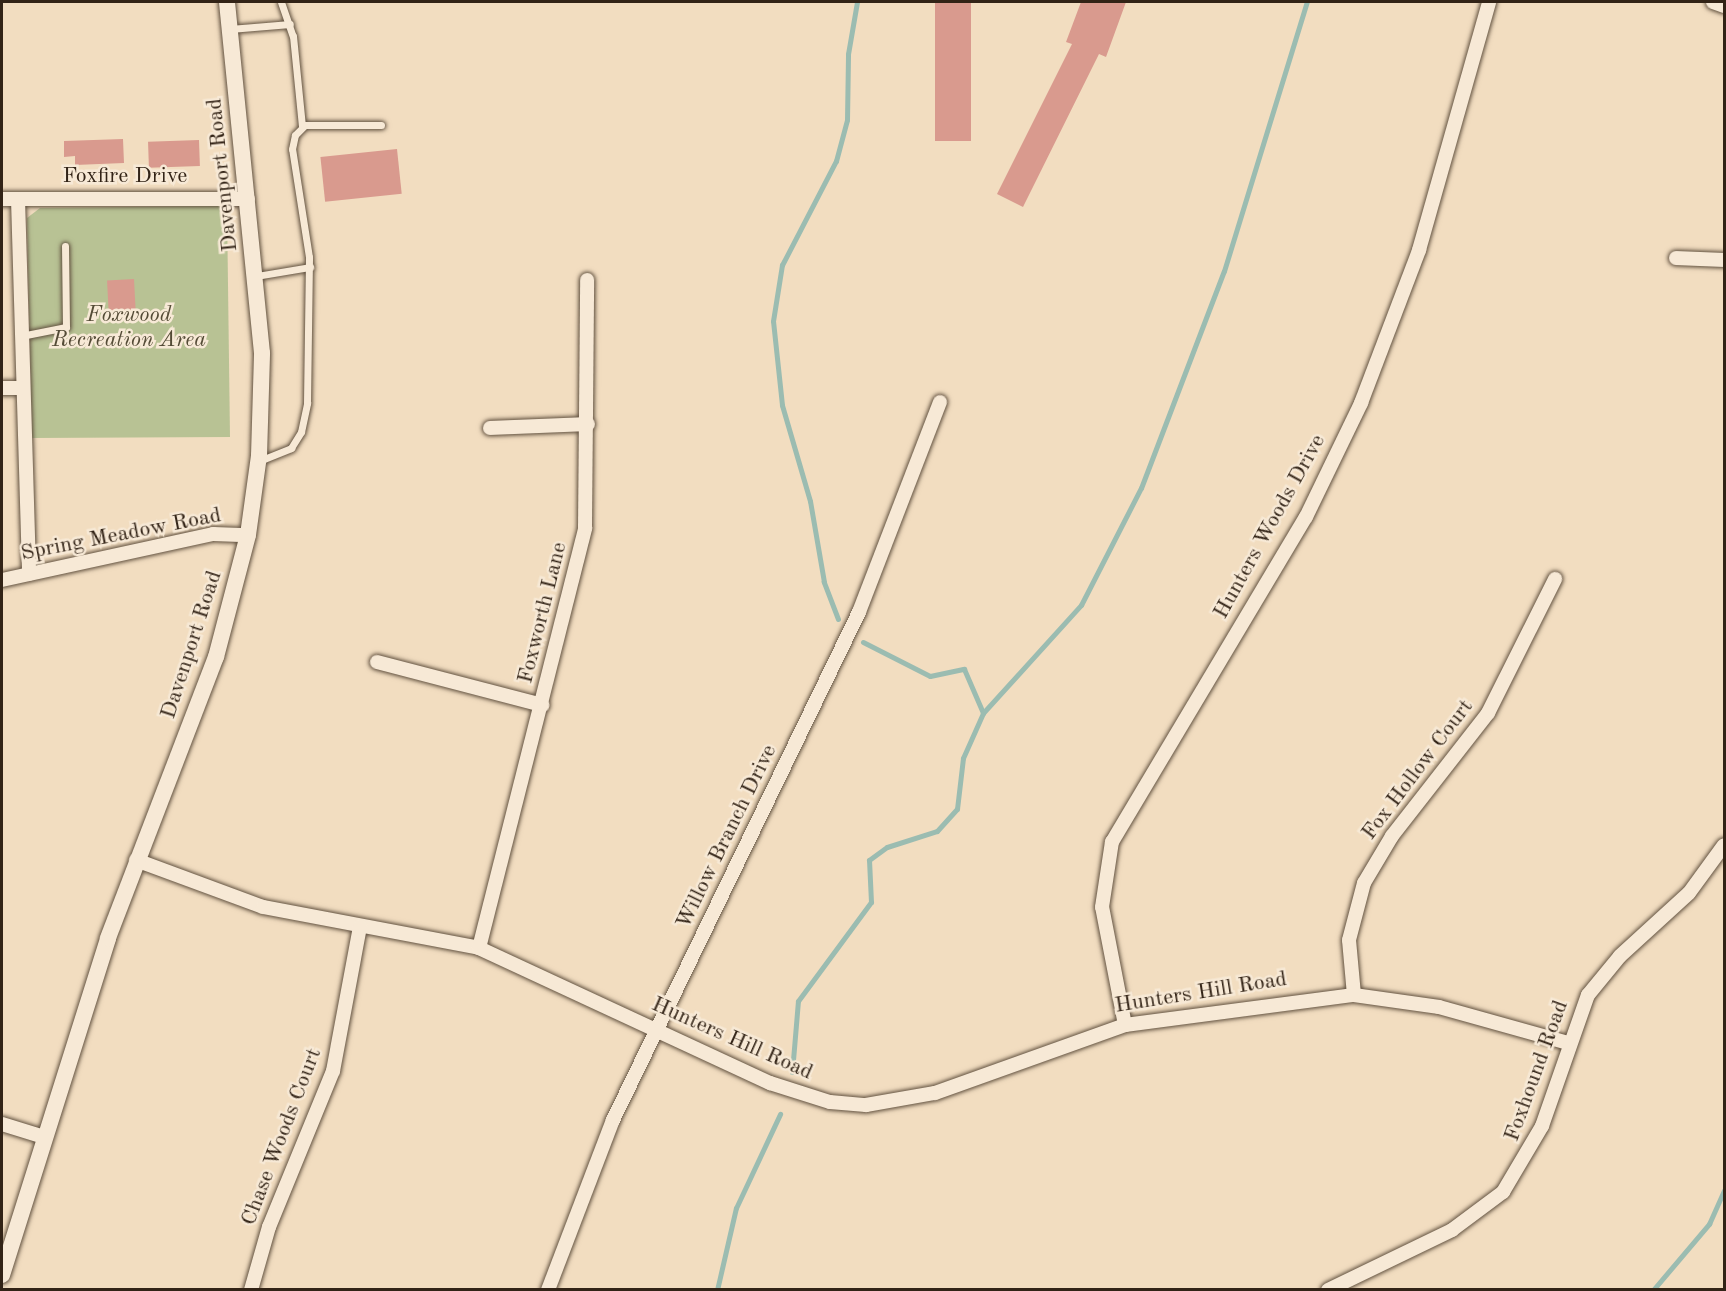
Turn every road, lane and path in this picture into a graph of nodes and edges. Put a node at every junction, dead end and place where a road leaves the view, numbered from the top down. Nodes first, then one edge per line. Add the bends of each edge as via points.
1 (227, 2) edge
2 (281, 2) edge
3 (1489, 2) edge
4 (1713, 2) edge
5 (1725, 6) edge
6 (290, 24) junction
7 (230, 29) junction
8 (381, 125) dead end
9 (302, 126) junction
10 (2, 199) edge
11 (18, 199) junction
12 (248, 199) junction
13 (65, 246) dead end
14 (1676, 258) dead end
15 (1725, 260) edge
16 (310, 267) junction
17 (256, 276) junction
18 (587, 280) dead end
19 (21, 336) junction
20 (2, 388) edge
21 (22, 388) junction
22 (940, 402) dead end
23 (588, 424) junction
24 (490, 428) dead end
25 (259, 461) junction
26 (249, 535) junction
27 (29, 574) junction
28 (1555, 579) dead end
29 (2, 580) edge
30 (377, 662) dead end
31 (542, 705) junction
32 (1725, 844) edge
33 (136, 860) junction
34 (360, 927) junction
35 (479, 948) junction
36 (1354, 995) junction
37 (1125, 1025) junction
38 (657, 1029) junction
39 (1568, 1043) junction
40 (2, 1125) edge
41 (44, 1137) junction
42 (2, 1275) edge
43 (250, 1290) edge
44 (548, 1290) edge
45 (1328, 1290) edge

1 - 7 street, Davenport Road
2 - 6 lane
3 - 37 street, Hunters Woods Drive via 1419,250 1361,403 1306,516 1112,842 1102,907
4 - 5 street
6 - 7 lane
6 - 9 lane
7 - 12 street, Davenport Road
8 - 9 lane
9 - 16 lane via 292,148
10 - 11 street, Foxfire Drive
11 - 12 street, Foxfire Drive
11 - 19 street
12 - 17 street, Davenport Road
13 - 19 lane via 66,327
14 - 15 street
16 - 17 lane
16 - 25 lane via 301,432 281,454
17 - 25 street, Davenport Road via 262,353
18 - 23 street, Foxworth Lane
19 - 21 street
20 - 21 street
21 - 27 street
22 - 38 street, Willow Branch Drive via 859,612
23 - 24 street
23 - 31 street, Foxworth Lane via 585,528
25 - 26 street, Davenport Road
26 - 27 street, Spring Meadow Road via 213,534
26 - 33 street, Davenport Road via 216,657
27 - 29 street, Spring Meadow Road
28 - 36 street, Fox Hollow Court via 1488,713 1392,836 1364,882 1349,940
30 - 31 street
31 - 35 street, Foxworth Lane
32 - 39 street, Foxhound Road via 1689,893 1601,977
33 - 34 street, Hunters Hill Road via 263,907
33 - 41 street, Davenport Road
34 - 35 street, Hunters Hill Road
34 - 43 street, Chase Woods Court via 333,1071 269,1227
35 - 38 street, Hunters Hill Road
36 - 37 street, Hunters Hill Road
36 - 39 street, Hunters Hill Road via 1439,1007
37 - 38 street, Hunters Hill Road via 1091,1033 945,1090 866,1105 799,1094
38 - 44 street, Willow Branch Drive via 576,1206
39 - 45 street, Foxhound Road via 1542,1126 1503,1192 1452,1230
40 - 41 street
41 - 42 street, Davenport Road

